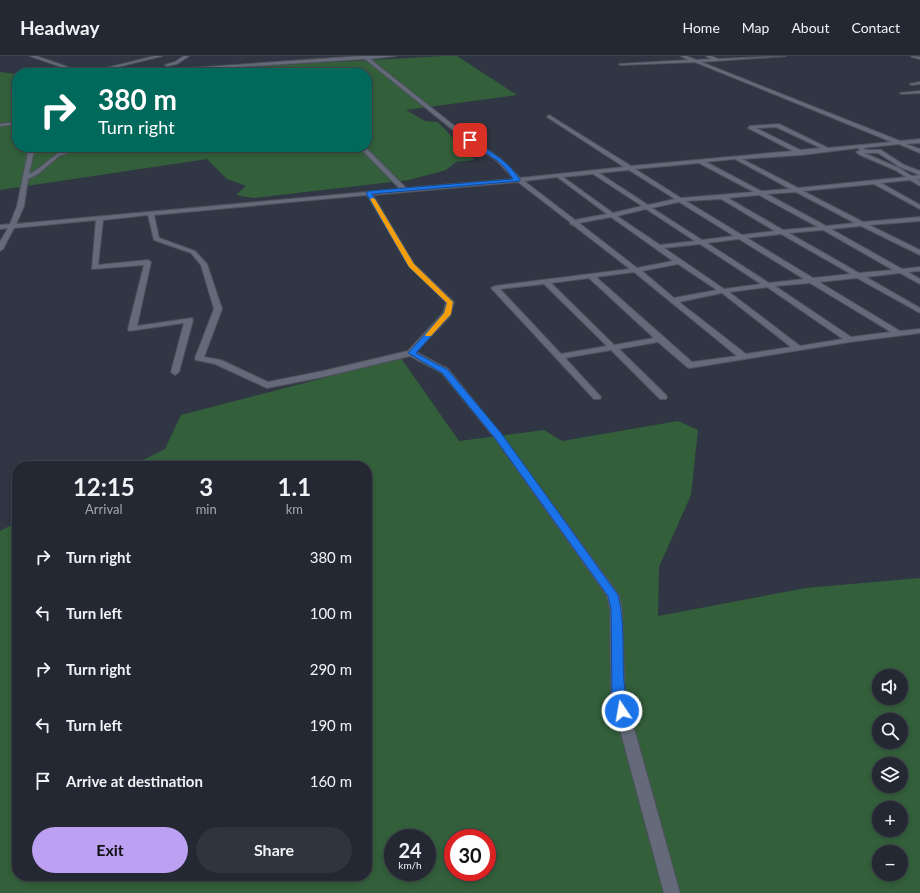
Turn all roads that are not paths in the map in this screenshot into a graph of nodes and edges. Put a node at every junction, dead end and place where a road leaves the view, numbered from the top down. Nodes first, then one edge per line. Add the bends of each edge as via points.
1 (32, 56) edge
2 (160, 56) edge
3 (187, 56) edge
4 (394, 56) edge
5 (683, 56) edge
6 (708, 56) edge
7 (784, 56) edge
8 (913, 56) edge
9 (366, 57) edge
10 (653, 58) dead end
11 (920, 58) edge
12 (717, 60) junction
13 (694, 62) junction
14 (660, 63) junction
15 (621, 64) dead end
16 (68, 68) edge
17 (109, 68) edge
18 (155, 68) edge
19 (191, 68) edge
20 (920, 83) edge
21 (912, 84) dead end
22 (920, 92) edge
23 (902, 93) dead end
24 (549, 116) dead end
25 (12, 124) edge
26 (0, 125) edge
27 (920, 141) edge
28 (901, 143) junction
29 (858, 147) junction
30 (828, 150) junction
31 (864, 151) junction
32 (920, 151) edge
33 (31, 152) edge
34 (65, 152) edge
35 (367, 152) edge
36 (801, 153) junction
37 (736, 158) junction
38 (700, 161) junction
39 (632, 168) junction
40 (594, 172) junction
41 (920, 173) edge
42 (557, 175) junction
43 (920, 177) edge
44 (25, 178) junction
45 (910, 178) junction
46 (518, 180) junction
47 (874, 182) junction
48 (920, 184) edge
49 (797, 189) junction
50 (404, 190) junction
51 (369, 193) junction
52 (759, 194) junction
53 (722, 197) junction
54 (680, 200) junction
55 (647, 207) junction
56 (920, 207) edge
57 (151, 213) junction
58 (612, 215) junction
59 (100, 218) junction
60 (920, 219) edge
61 (907, 220) junction
62 (572, 223) junction
63 (862, 224) junction
64 (11, 226) junction
65 (0, 227) edge
66 (920, 227) edge
67 (825, 228) junction
68 (782, 232) junction
69 (742, 237) junction
70 (700, 242) junction
71 (0, 248) edge
72 (920, 253) edge
73 (679, 262) junction
74 (920, 269) edge
75 (636, 270) junction
76 (902, 272) junction
77 (859, 275) junction
78 (591, 276) junction
79 (813, 280) junction
80 (546, 282) junction
81 (920, 282) edge
82 (768, 285) junction
83 (723, 292) junction
84 (673, 301) junction
85 (920, 311) edge
86 (920, 331) edge
87 (900, 334) junction
88 (660, 339) junction
89 (850, 340) junction
90 (611, 347) junction
91 (799, 349) junction
92 (411, 353) junction
93 (559, 357) junction
94 (744, 357) junction
95 (175, 372) dead end
96 (597, 397) dead end
97 (663, 397) dead end
98 (672, 893) edge

1 - 16 street
2 - 17 street
3 - 18 street via 176,63
4 - 9 street
5 - 13 street
6 - 12 street
7 - 12 street
8 - 11 street
9 - 19 street
9 - 46 street via 460,133 499,160
10 - 14 street
12 - 13 street
13 - 14 street
13 - 28 street
14 - 15 street
20 - 21 street
22 - 23 street
24 - 39 street
25 - 26 street
27 - 28 street
28 - 29 street
28 - 32 street
29 - 30 street
29 - 31 street
30 - 36 street
30 - 36 street via 777,124 750,127
31 - 41 street via 879,152
31 - 45 street via 859,152 897,169
33 - 44 street
34 - 44 street
35 - 50 street
36 - 37 street
37 - 38 street
37 - 49 street
38 - 39 street
38 - 52 street
39 - 40 street
39 - 54 street
40 - 42 street
40 - 55 street
42 - 46 street
42 - 58 street
43 - 45 street
44 - 64 street via 22,199
45 - 47 street
45 - 48 street
46 - 50 street
46 - 62 street
47 - 49 street
47 - 56 street
49 - 52 street
49 - 63 street
50 - 51 street
51 - 57 street
51 - 92 street via 411,265 450,302 447,314
52 - 53 street
52 - 67 street
53 - 54 street
53 - 68 street
54 - 55 street
54 - 69 street
55 - 58 street
55 - 70 street
57 - 59 street
57 - 92 street via 156,239 193,252 204,264 218,309 199,358 218,362 266,385
58 - 62 street
58 - 70 street via 658,247
58 - 73 street
59 - 64 street
59 - 95 street via 94,268 148,262 132,328 189,320
60 - 61 street
61 - 63 street
61 - 66 street
62 - 75 street
63 - 67 street
63 - 72 street
64 - 65 street
64 - 71 street
67 - 68 street
67 - 76 street
68 - 69 street
68 - 77 street
69 - 70 street
69 - 79 street
70 - 82 street
73 - 75 street
73 - 83 street
74 - 76 street
75 - 78 street
75 - 84 street
76 - 77 street
76 - 81 street
77 - 79 street
77 - 85 street
78 - 80 street
78 - 88 street
79 - 82 street
79 - 87 street
80 - 90 street
80 - 93 street via 495,288
82 - 83 street
82 - 89 street
83 - 84 street
83 - 91 street
84 - 94 street
86 - 87 street
87 - 89 street
88 - 90 street
88 - 94 street via 690,366
89 - 91 street
90 - 93 street
90 - 97 street
91 - 94 street
92 - 98 street via 445,371 498,435 613,595 616,609 618,696
93 - 96 street

